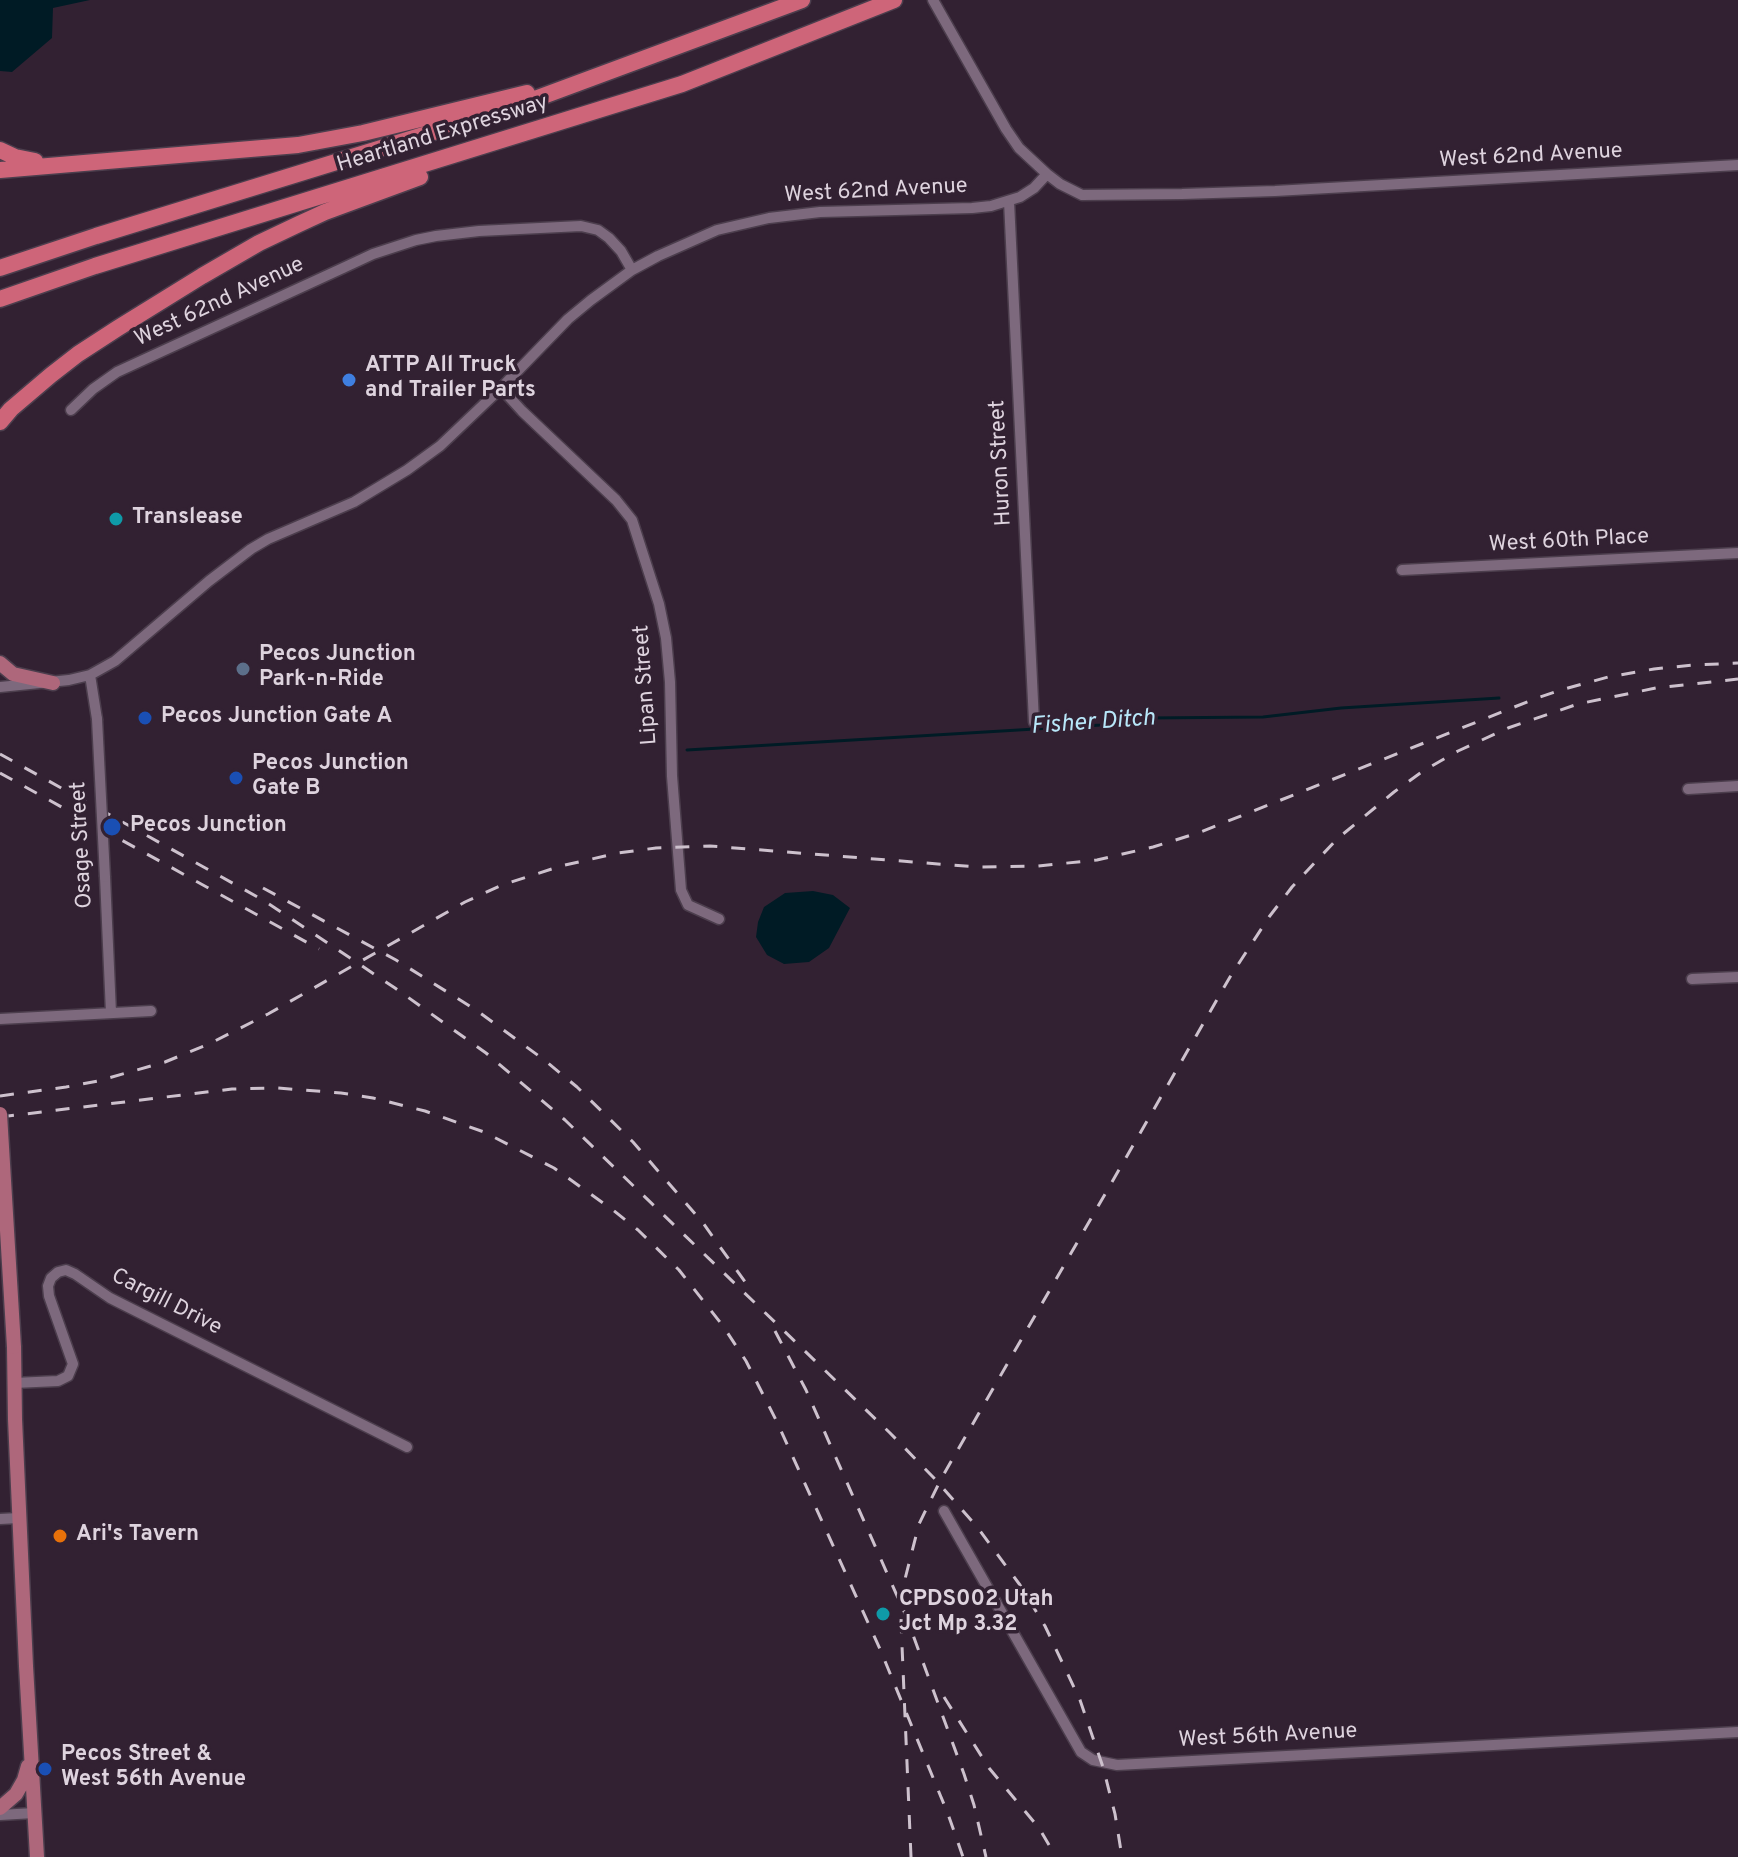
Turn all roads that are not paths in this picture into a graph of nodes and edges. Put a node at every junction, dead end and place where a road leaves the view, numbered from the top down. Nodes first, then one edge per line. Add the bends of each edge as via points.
1 (802, 0) edge
2 (894, 0) edge
3 (933, 0) edge
4 (624, 65) junction
5 (682, 84) junction
6 (0, 150) edge
7 (80, 164) junction
8 (1738, 165) edge
9 (0, 170) edge
10 (1047, 174) junction
11 (1009, 201) junction
12 (3, 267) edge
13 (632, 270) junction
14 (5, 297) edge
15 (51, 375) junction
16 (501, 388) junction
17 (0, 402) edge
18 (71, 410) dead end
19 (0, 422) edge
20 (1738, 553) edge
21 (1402, 570) dead end
22 (0, 663) edge
23 (90, 675) junction
24 (53, 683) junction
25 (0, 687) edge
26 (1034, 722) dead end
27 (1738, 786) edge
28 (1688, 789) dead end
29 (719, 919) dead end
30 (1738, 977) edge
31 (1692, 979) dead end
32 (151, 1011) dead end
33 (111, 1013) junction
34 (0, 1019) edge
35 (0, 1114) edge
36 (14, 1383) junction
37 (407, 1447) dead end
38 (944, 1511) dead end
39 (19, 1518) junction
40 (0, 1519) edge
41 (1738, 1732) edge
42 (31, 1746) junction
43 (0, 1808) edge
44 (34, 1813) junction
45 (0, 1815) edge
46 (37, 1857) edge

1 - 4 highway, Heartland Expressway
2 - 5 highway, Heartland Expressway
3 - 10 street via 1010,136
4 - 7 highway via 332,139
4 - 12 highway, Heartland Expressway via 508,109
5 - 14 highway, Heartland Expressway
5 - 15 highway via 325,212 259,243 156,304
6 - 7 highway via 27,160
7 - 9 highway
8 - 10 street, West 62nd Avenue via 1098,196 1082,195
10 - 11 street, West 62nd Avenue
11 - 13 street, West 62nd Avenue via 972,208 820,212 762,220 688,241
11 - 26 street, Huron Street
13 - 16 street via 568,319
13 - 18 street, West 62nd Avenue via 604,233 581,226 416,240 363,259 117,372
15 - 17 highway
15 - 19 highway
16 - 23 street via 407,470 354,502 251,549 128,652
16 - 29 street, Lipan Street via 632,520 666,638 681,890 688,905
20 - 21 street, West 60th Place
22 - 24 main road via 13,674
23 - 24 street
23 - 33 street, Osage Street, bridge via 97,719
24 - 25 street
27 - 28 street
30 - 31 street
32 - 33 street
33 - 34 street
35 - 36 main road, bridge
36 - 37 street, Cargill Drive via 68,1376 73,1364 48,1286 66,1270 110,1298
36 - 39 main road
38 - 41 street, West 56th Avenue via 1081,1752 1093,1760 1117,1765
39 - 40 street
39 - 42 main road
42 - 43 main road via 24,1780
42 - 44 main road
44 - 45 street
44 - 46 main road

